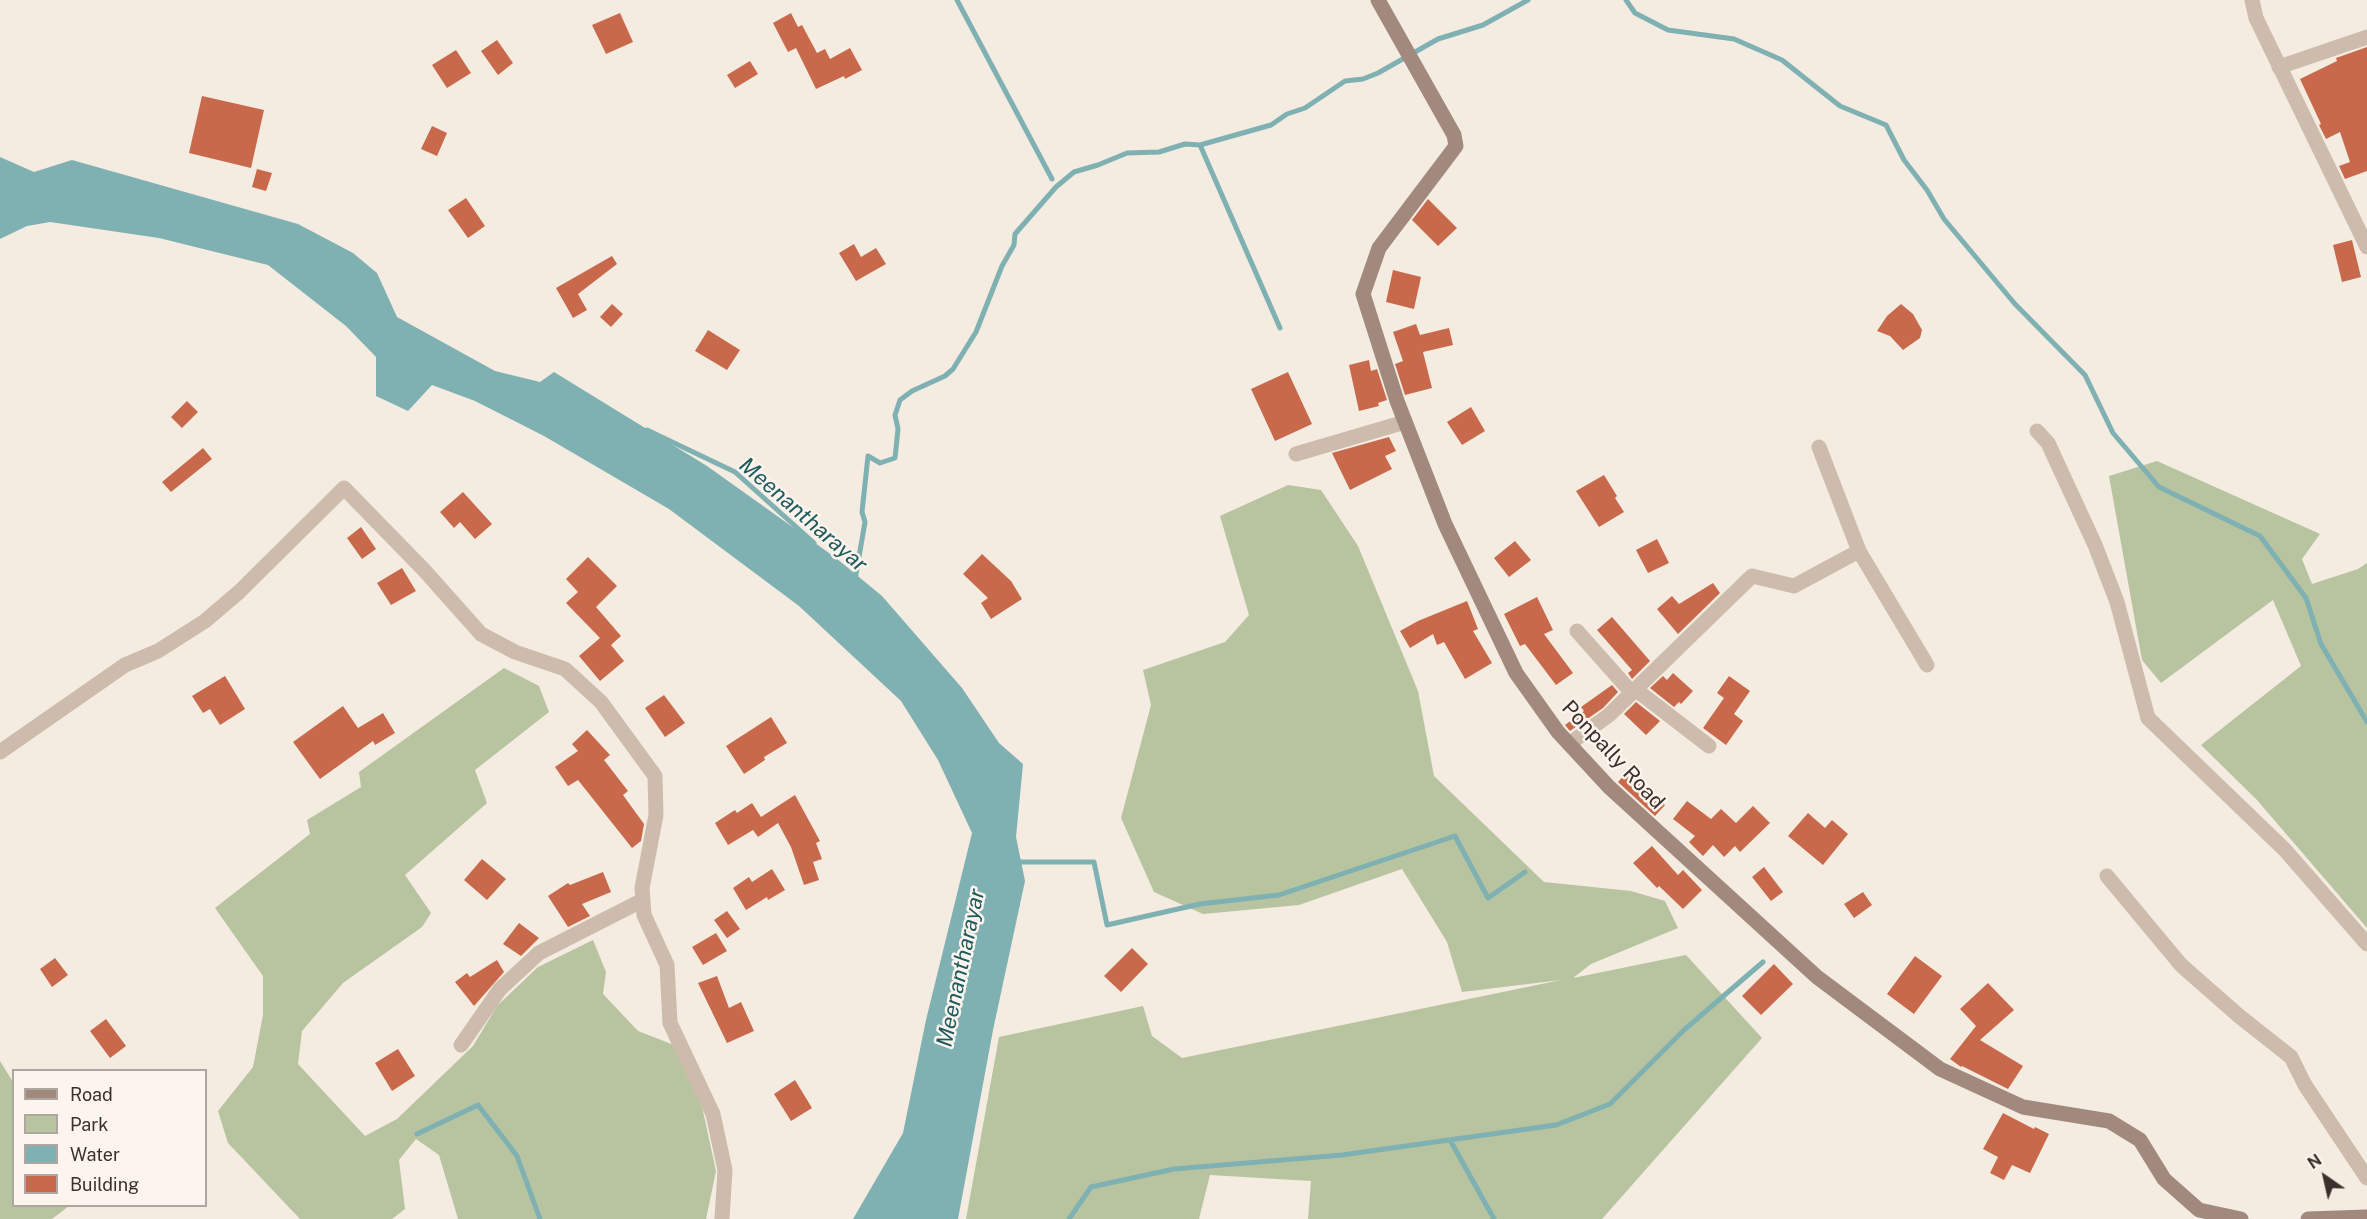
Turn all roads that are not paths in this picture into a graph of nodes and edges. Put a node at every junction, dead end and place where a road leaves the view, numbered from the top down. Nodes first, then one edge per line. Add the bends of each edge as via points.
1 (1378, 0) edge
2 (2252, 0) edge
3 (2367, 37) edge
4 (2279, 67) junction
5 (2367, 247) edge
6 (1405, 422) junction
7 (2037, 431) dead end
8 (1820, 447) dead end
9 (1296, 454) dead end
10 (1859, 551) junction
11 (1577, 631) dead end
12 (1928, 665) dead end
13 (1634, 691) junction
14 (1569, 744) junction
15 (1709, 746) dead end
16 (0, 752) edge
17 (2107, 876) dead end
18 (643, 900) junction
19 (2367, 944) edge
20 (461, 1045) dead end
21 (2367, 1178) edge
22 (2367, 1217) edge
23 (722, 1219) edge
24 (2241, 1219) edge
25 (2308, 1219) edge

1 - 6 main road, Ponpally Road via 1454,135 1456,146 1379,248 1363,294
2 - 4 street via 2256,18
3 - 4 street
4 - 5 street
6 - 9 street
6 - 14 main road, Ponpally Road via 1446,525 1516,673
7 - 19 street via 2048,443 2114,592 2148,718 2285,850
8 - 10 street
10 - 12 street
10 - 13 street via 1794,586 1752,576
11 - 13 street
13 - 14 street
13 - 15 street
14 - 24 main road, Ponpally Road via 1609,788 1817,977 1940,1069 2023,1107 2109,1121 2140,1140 2164,1179 2199,1210
16 - 18 street via 125,665 158,651 208,619 344,488 481,634 515,652 565,669 601,702 654,776 656,815
17 - 21 street via 2181,964 2291,1058
18 - 20 street via 539,953 501,989
18 - 23 street via 644,915 667,964 670,1023 713,1114 725,1170
22 - 25 main road

